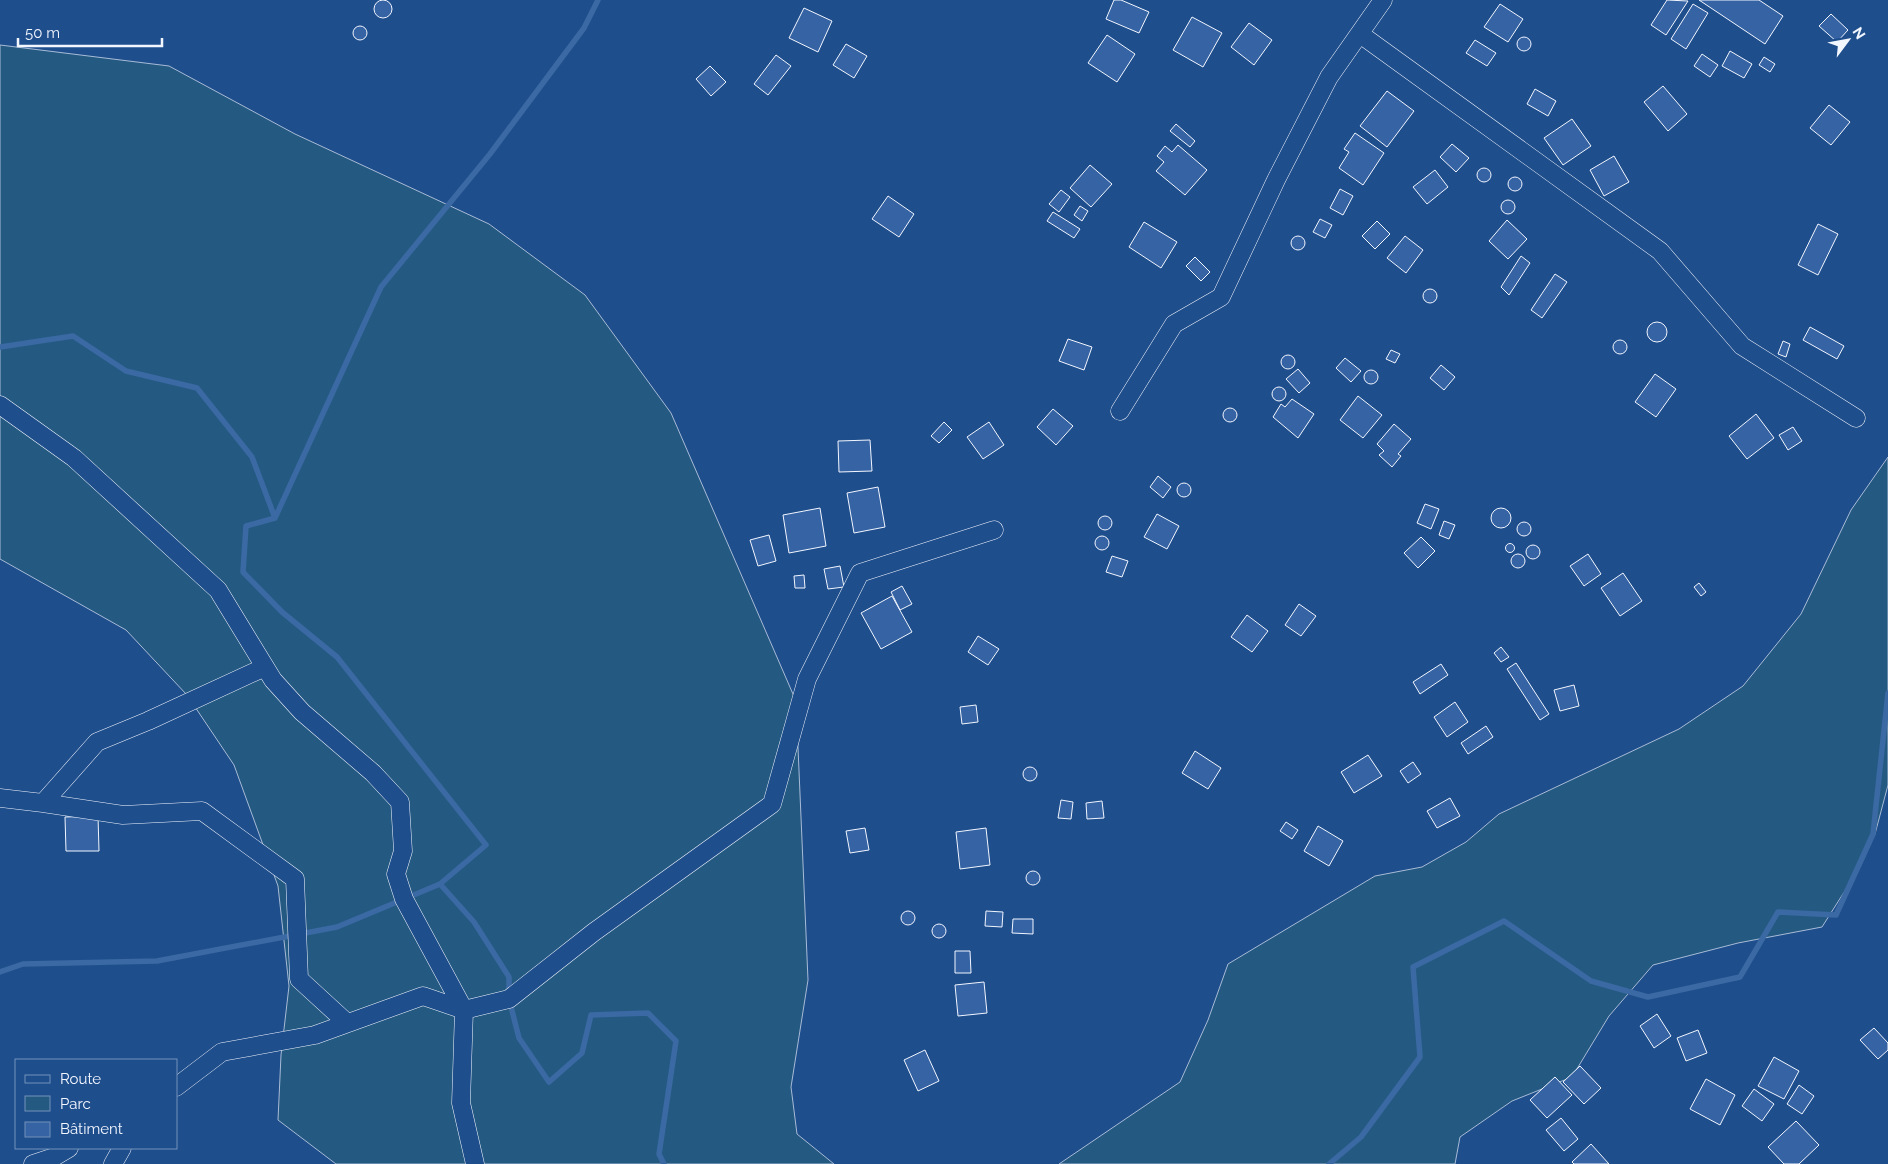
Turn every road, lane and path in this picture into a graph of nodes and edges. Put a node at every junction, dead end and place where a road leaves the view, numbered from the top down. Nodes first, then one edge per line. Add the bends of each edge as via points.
1 (1383, 0) edge
2 (1360, 34) junction
3 (0, 405) edge
4 (1120, 411) dead end
5 (1856, 418) dead end
6 (994, 530) dead end
7 (264, 667) junction
8 (0, 798) edge
9 (43, 803) junction
10 (464, 1010) junction
11 (347, 1024) junction
12 (178, 1085) edge
13 (68, 1149) edge
14 (121, 1149) edge
15 (33, 1164) edge
16 (113, 1164) edge
17 (475, 1164) edge

1 - 2 street
2 - 4 street via 1330,77 1276,180 1221,297 1174,324
2 - 5 street via 1660,251 1742,346
3 - 7 street via 74,458 218,590
6 - 10 street via 860,572 807,679 772,804 594,932 509,999
7 - 9 street via 97,742
7 - 10 street via 302,712 373,773 400,802 403,851 396,874 404,899
8 - 9 street
9 - 11 street via 123,815 202,811 295,879 299,979
10 - 11 street via 423,996
10 - 17 street via 461,1103
11 - 12 street via 315,1035 222,1052
13 - 15 street
14 - 16 street

